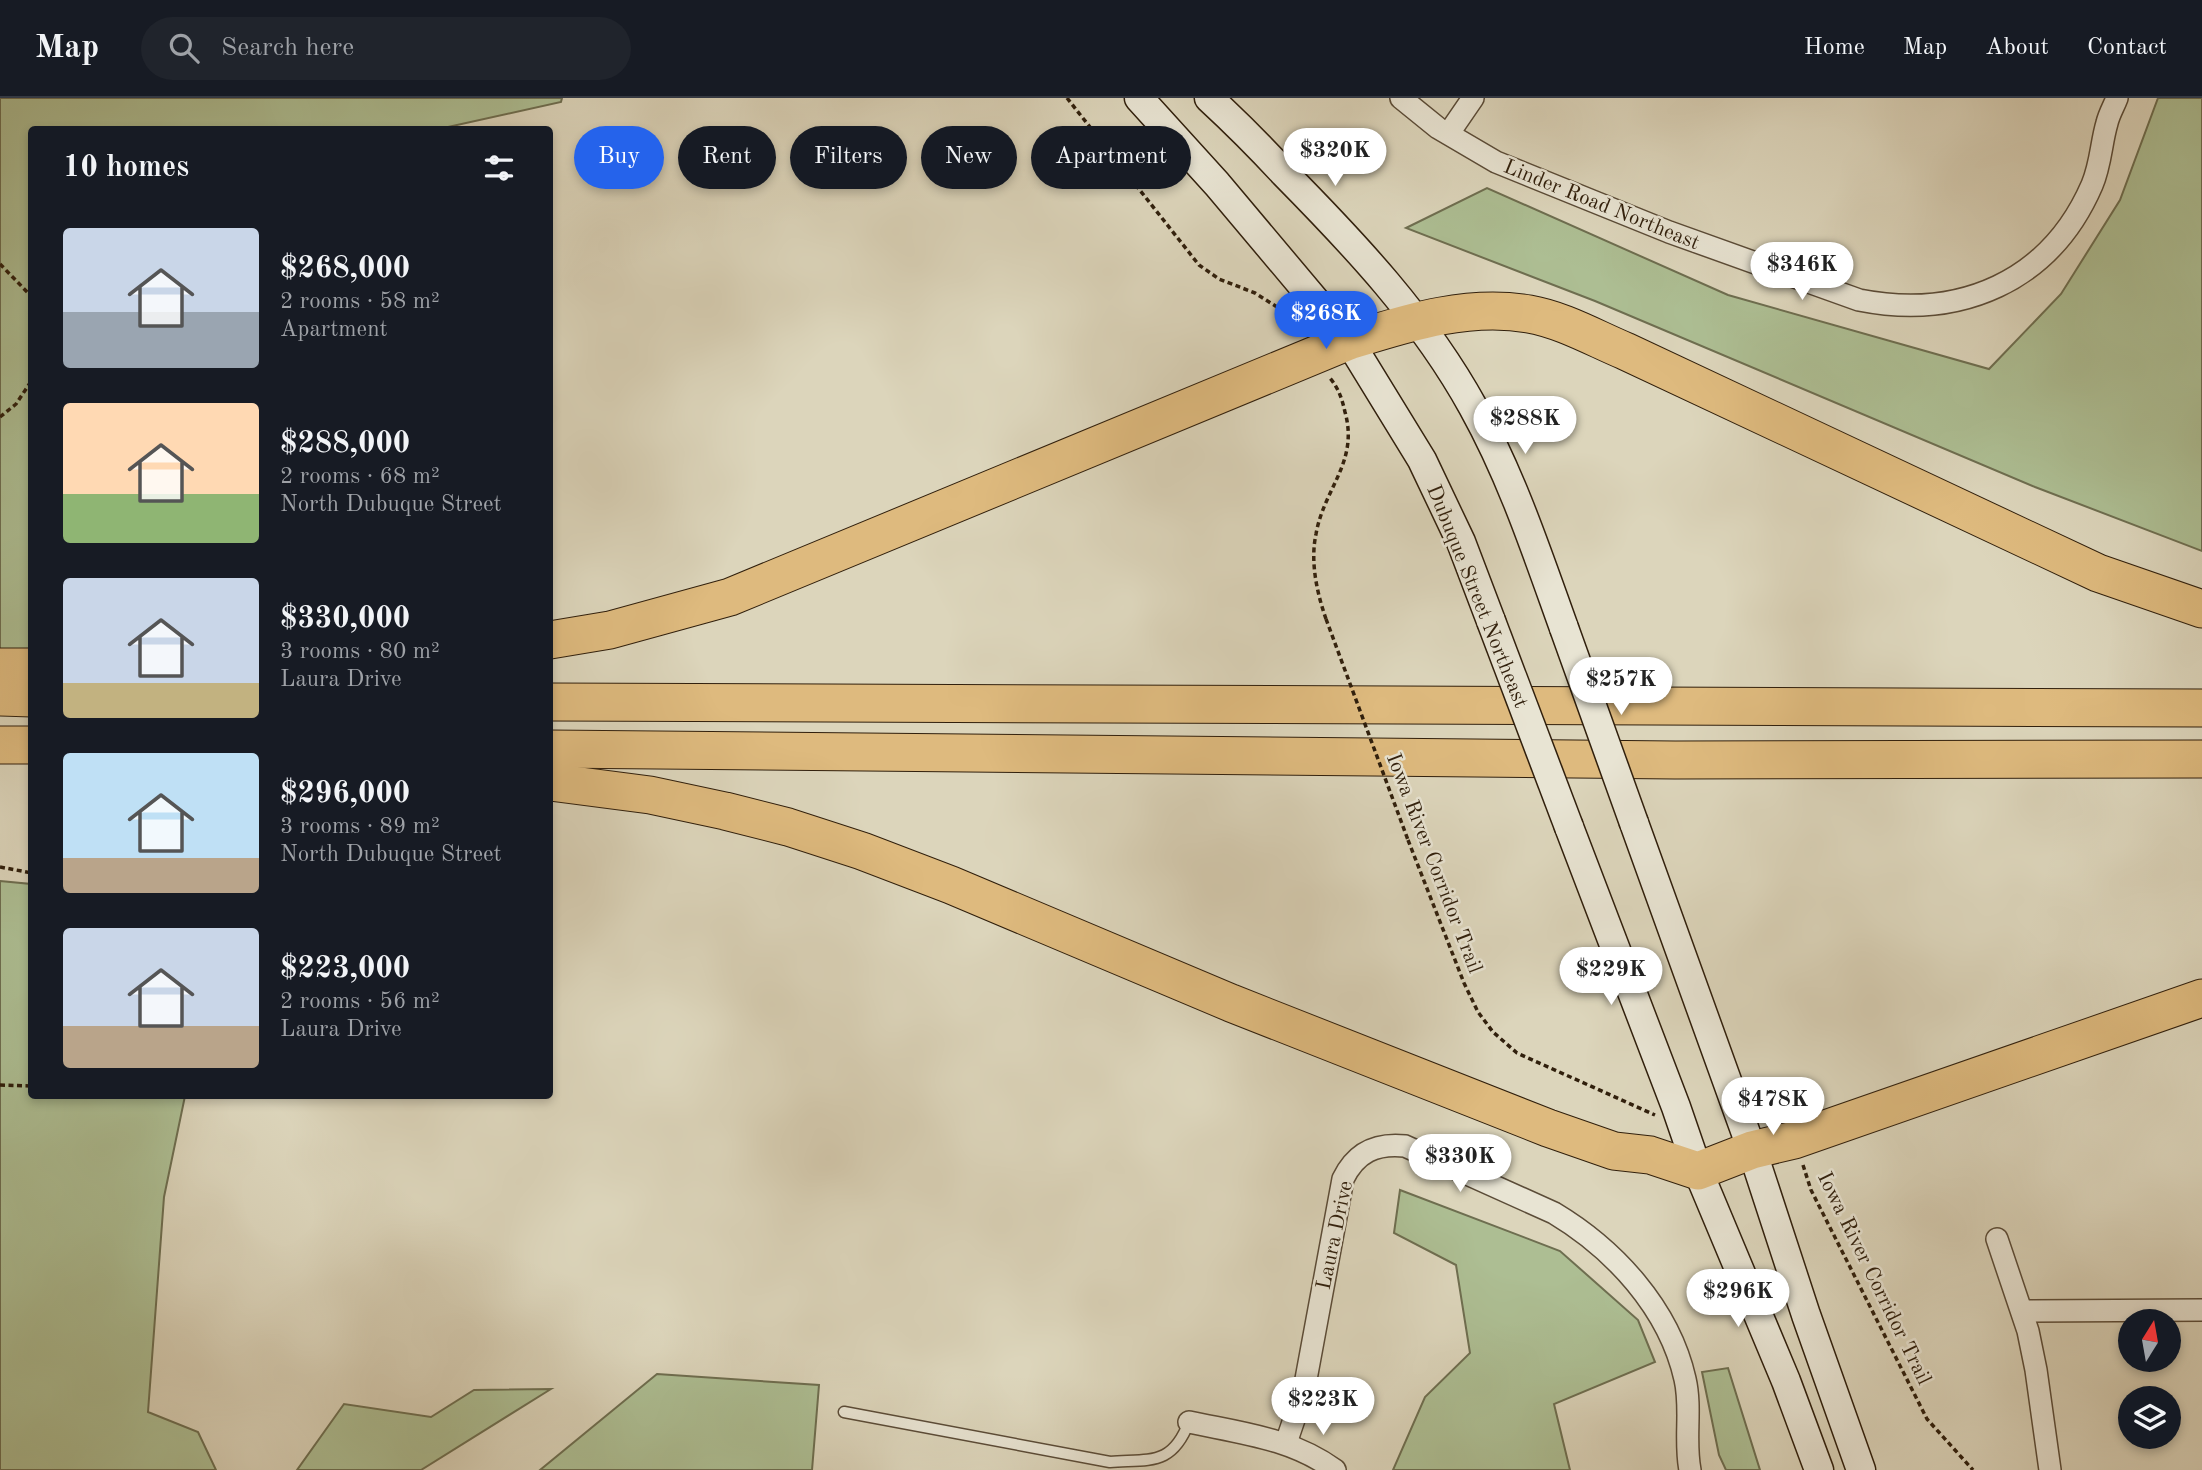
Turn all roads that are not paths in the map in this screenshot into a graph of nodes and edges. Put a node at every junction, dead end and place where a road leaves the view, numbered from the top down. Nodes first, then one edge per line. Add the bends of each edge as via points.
1 (1139, 98) edge
2 (1209, 98) edge
3 (1402, 98) edge
4 (1473, 98) edge
5 (2118, 98) edge
6 (1449, 133) junction
7 (1417, 320) junction
8 (1349, 341) junction
9 (2202, 609) edge
10 (553, 640) edge
11 (0, 667) edge
12 (28, 667) edge
13 (0, 697) edge
14 (28, 698) edge
15 (553, 702) edge
16 (2202, 708) edge
17 (0, 744) edge
18 (28, 745) edge
19 (553, 749) edge
20 (2202, 760) edge
21 (553, 782) edge
22 (2202, 998) edge
23 (1752, 1150) junction
24 (1698, 1171) junction
25 (1997, 1240) dead end
26 (2202, 1310) edge
27 (2022, 1311) junction
28 (844, 1412) dead end
29 (1189, 1422) joint
30 (1286, 1443) junction
31 (1335, 1470) edge
32 (1690, 1470) edge
33 (1819, 1470) edge
34 (1861, 1470) edge
35 (2050, 1470) edge

1 - 8 main road, Dubuque Street Northeast
2 - 7 main road via 1344,233
3 - 6 street, Linder Road Northeast
4 - 6 street
5 - 6 street, Linder Road Northeast via 2107,122 2094,182 2067,230 2049,250 1995,287 1961,300 1920,307 1859,300 1669,232 1496,162
7 - 8 highway
7 - 9 highway via 1497,310 1558,322 2098,573
7 - 23 main road, bridge via 1473,407 1522,510
8 - 10 highway via 730,597 610,630
8 - 24 main road, Dubuque Street Northeast, bridge via 1422,460 1461,542
11 - 12 highway
13 - 14 highway
15 - 16 highway
17 - 18 highway
19 - 20 highway via 1675,760
21 - 24 highway via 725,811 862,851 1548,1128 1614,1151 1650,1155
22 - 23 highway via 1794,1140
23 - 24 highway
23 - 34 main road
24 - 33 main road, Dubuque Street Northeast
25 - 27 street
26 - 27 street
27 - 35 street via 2036,1370
28 - 29 lane via 1110,1462 1169,1454 1182,1440
29 - 30 street
30 - 31 street
30 - 32 street, Laura Drive via 1304,1390 1343,1179 1359,1155 1389,1144 1405,1146 1554,1213 1625,1269 1660,1319 1678,1355 1689,1408

